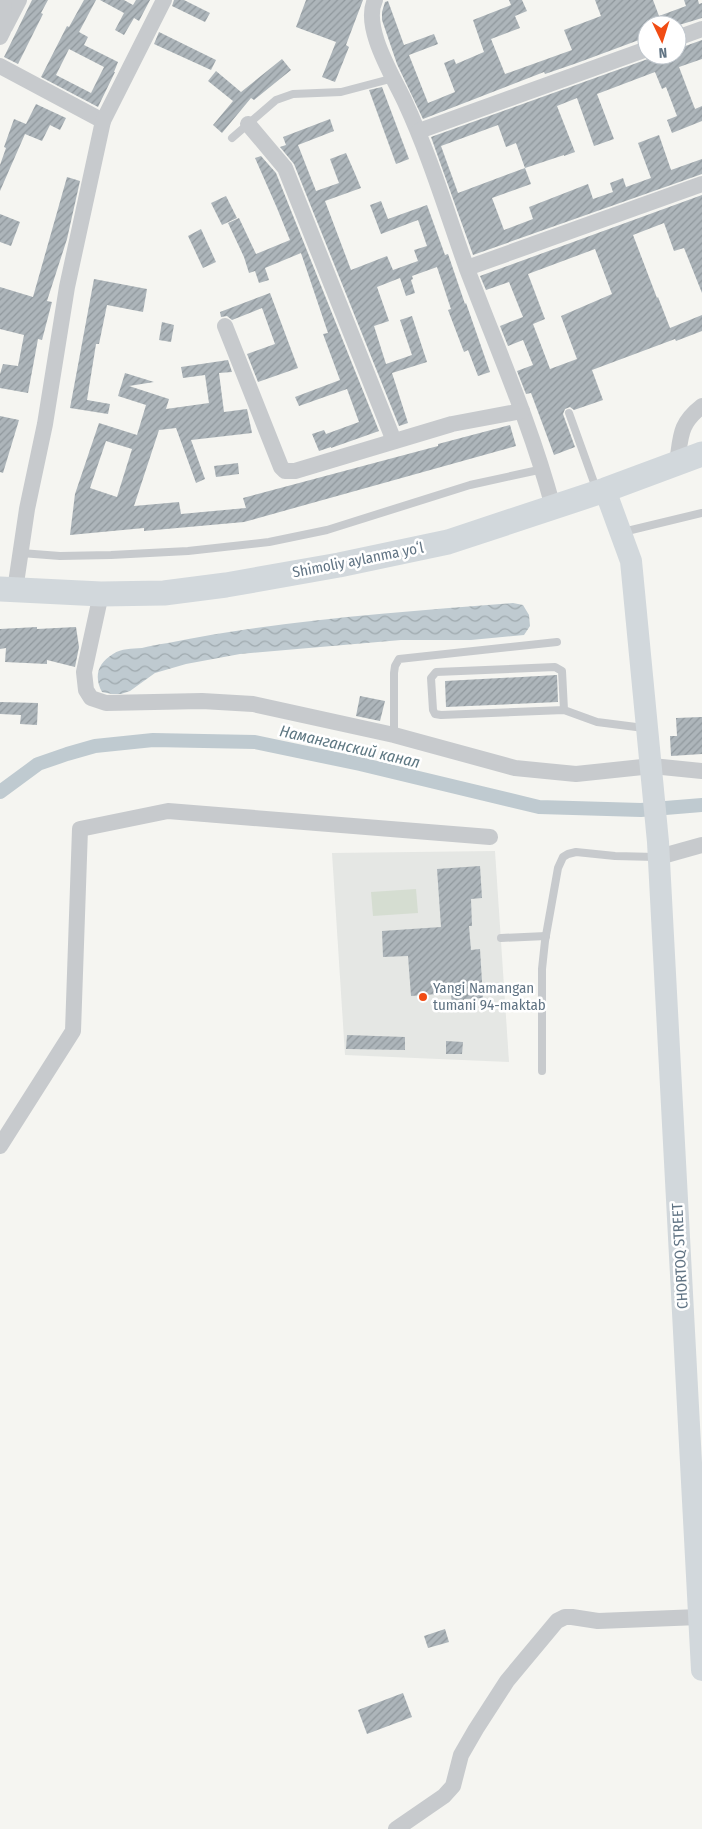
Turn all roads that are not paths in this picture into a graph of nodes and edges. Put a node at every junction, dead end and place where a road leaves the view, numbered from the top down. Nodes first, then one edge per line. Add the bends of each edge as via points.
1 (4, 0) edge
2 (19, 0) edge
3 (164, 0) edge
4 (375, 0) edge
5 (702, 29) edge
6 (1, 34) edge
7 (687, 34) edge
8 (637, 53) edge
9 (0, 66) edge
10 (394, 78) junction
11 (103, 121) junction
12 (248, 124) junction
13 (419, 131) junction
14 (232, 138) dead end
15 (702, 184) edge
16 (467, 268) junction
17 (225, 326) dead end
18 (702, 406) edge
19 (522, 411) junction
20 (569, 413) dead end
21 (394, 441) junction
22 (702, 454) edge
23 (676, 464) junction
24 (543, 469) junction
25 (602, 491) junction
26 (554, 507) junction
27 (702, 513) edge
28 (621, 532) junction
29 (20, 553) junction
30 (7, 590) edge
31 (101, 594) junction
32 (557, 642) dead end
33 (564, 710) junction
34 (648, 728) junction
35 (394, 736) junction
36 (652, 771) junction
37 (702, 771) edge
38 (490, 836) dead end
39 (702, 844) edge
40 (659, 849) junction
41 (546, 936) junction
42 (501, 938) dead end
43 (542, 1071) dead end
44 (0, 1146) edge
45 (699, 1617) junction
46 (702, 1670) edge
47 (396, 1829) edge

1 - 6 street
2 - 6 street
3 - 11 street
4 - 10 street via 372,26
5 - 7 street
8 - 13 street
9 - 11 street
10 - 12 lane via 342,92 293,94 276,100
10 - 13 street
11 - 29 street via 67,287
12 - 14 lane
12 - 21 street via 285,168
13 - 16 street
15 - 16 street
16 - 19 street
17 - 21 street via 285,471 295,471
18 - 23 street via 690,415 682,428
19 - 21 street via 452,424
19 - 24 street
20 - 25 lane
22 - 23 main road, Shimoliy aylanma yoʻl
23 - 25 main road, Shimoliy aylanma yoʻl
24 - 26 street
24 - 29 lane via 470,485 327,530 269,542 111,555
25 - 26 main road, Shimoliy aylanma yoʻl
25 - 28 main road, CHORTOQ STREET
26 - 31 main road, Shimoliy aylanma yoʻl via 448,542 339,565 226,585 164,592
27 - 28 lane
28 - 34 main road, CHORTOQ STREET via 631,560
29 - 30 street
30 - 31 main road, Shimoliy aylanma yoʻl
31 - 35 street via 84,672 86,690 91,698 106,703 202,701 253,704
32 - 35 lane via 399,659 394,674
33 - 33 lane via 562,671 555,667 436,672 431,678 435,714
33 - 34 lane via 597,722
34 - 36 main road, CHORTOQ STREET
35 - 36 street via 515,768 576,774
36 - 37 street
36 - 40 main road, CHORTOQ STREET
38 - 44 street via 168,811 80,829 73,1031
39 - 40 street
40 - 41 lane via 615,856 576,852 563,857 558,868
40 - 45 main road, CHORTOQ STREET
41 - 42 lane
41 - 43 lane via 542,969
45 - 46 main road, CHORTOQ STREET
45 - 47 street via 598,1622 565,1617 557,1621 507,1681 476,1729 461,1755 453,1786 440,1800

